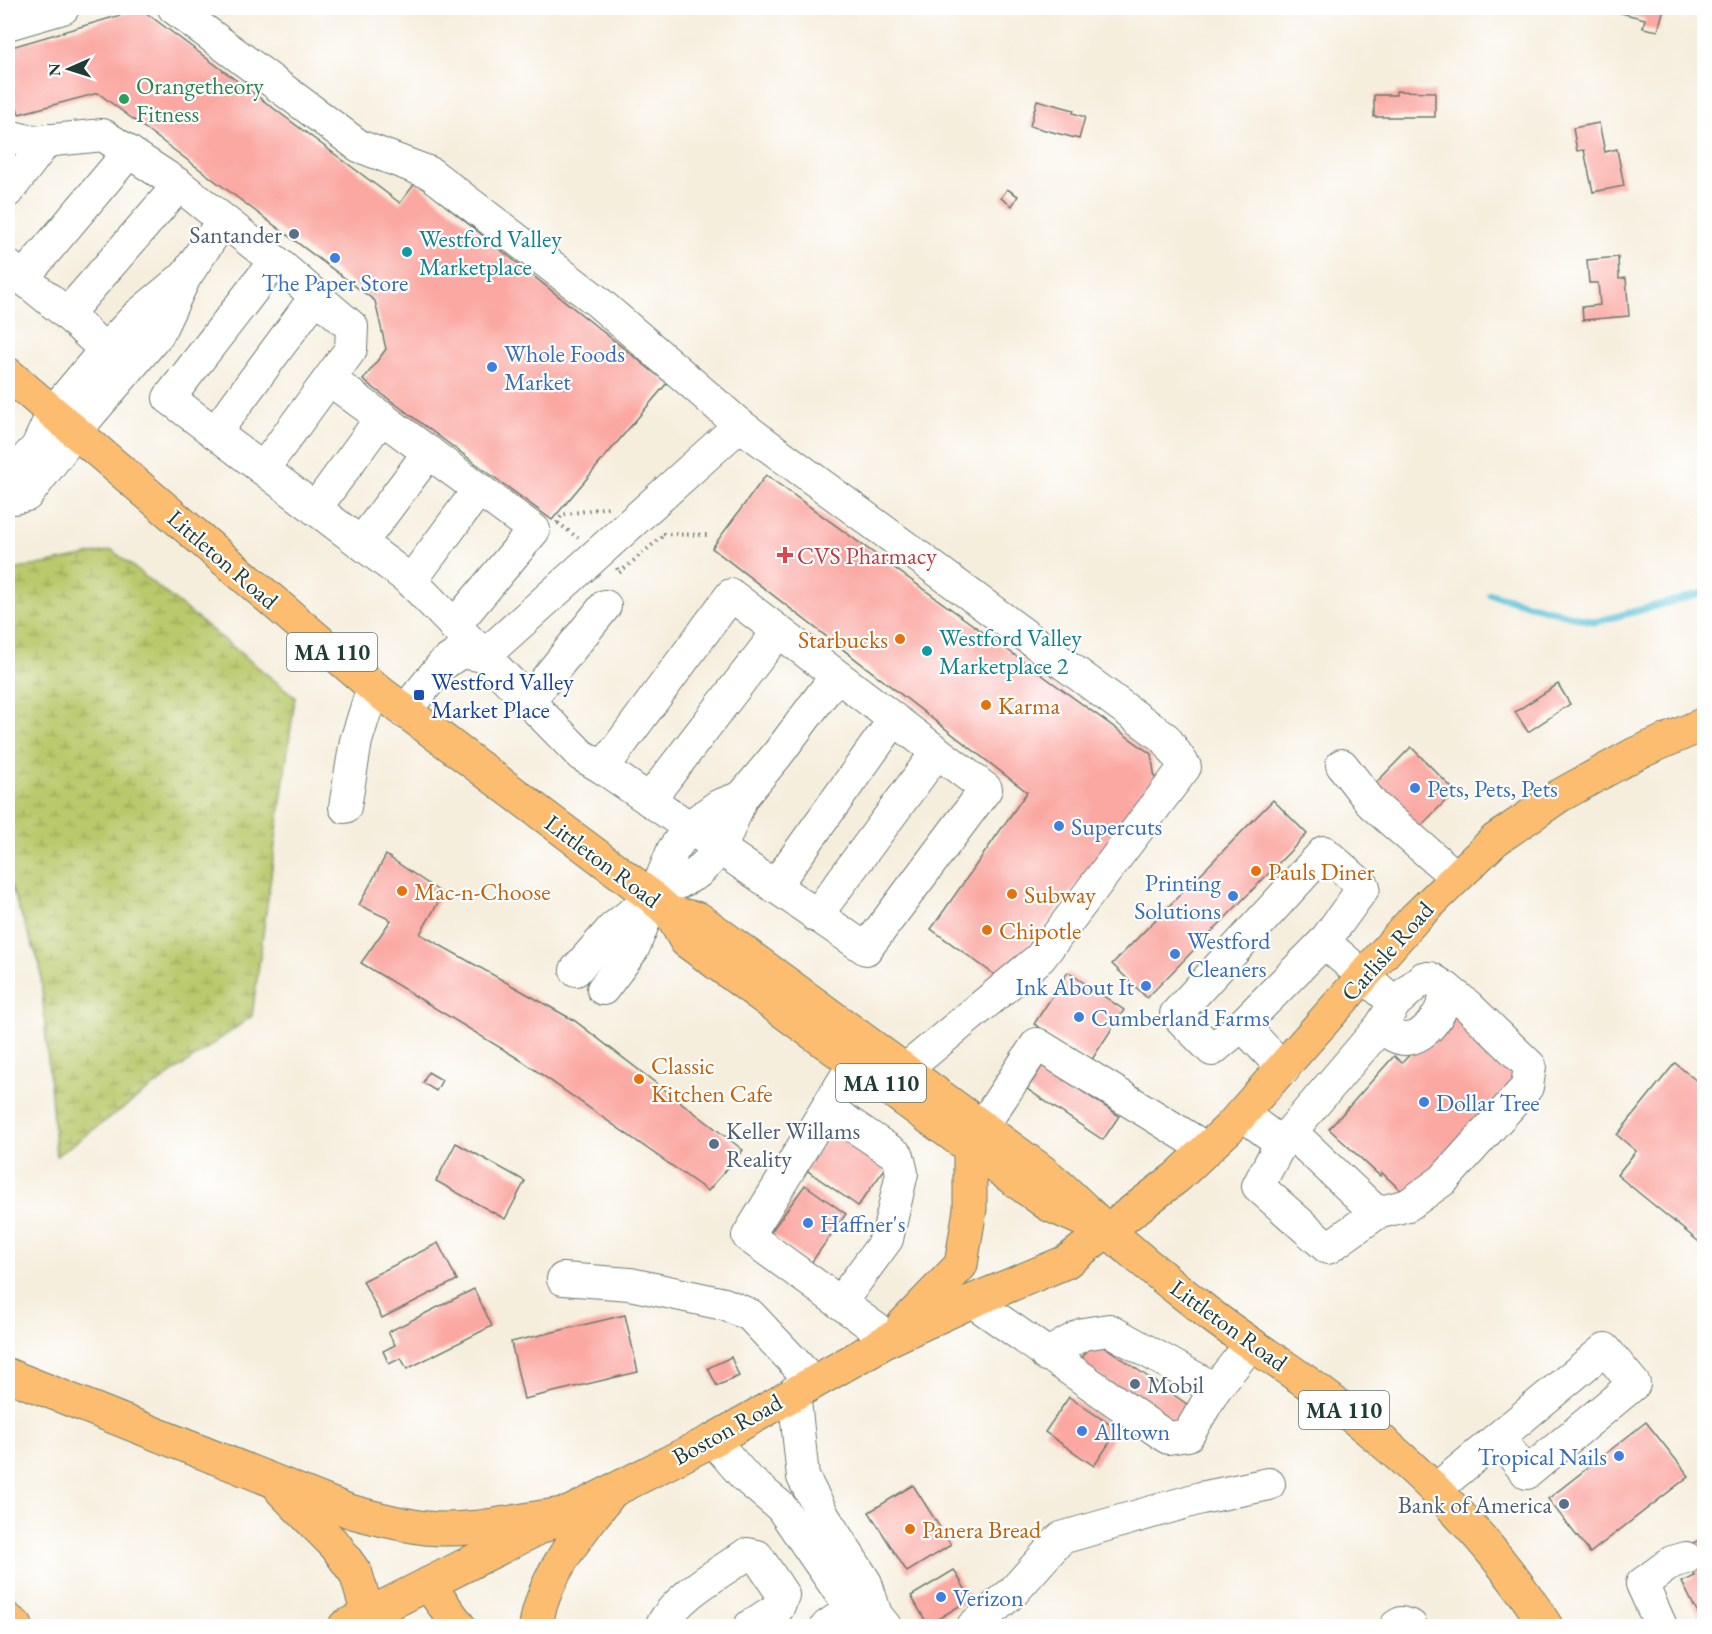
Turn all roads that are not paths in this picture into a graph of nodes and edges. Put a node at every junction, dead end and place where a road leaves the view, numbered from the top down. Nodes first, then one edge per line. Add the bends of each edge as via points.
1 (63, 8) edge
2 (174, 8) edge
3 (8, 24) edge
4 (8, 136) edge
5 (47, 140) junction
6 (129, 152) junction
7 (179, 185) junction
8 (8, 191) edge
9 (223, 220) junction
10 (275, 261) junction
11 (15, 272) edge
12 (316, 296) junction
13 (67, 314) junction
14 (116, 360) junction
15 (8, 374) edge
16 (329, 378) junction
17 (169, 398) junction
18 (382, 417) junction
19 (64, 422) junction
20 (740, 425) junction
21 (215, 433) junction
22 (429, 452) junction
23 (262, 469) junction
24 (479, 489) junction
25 (9, 497) edge
26 (315, 509) junction
27 (361, 543) junction
28 (411, 580) junction
29 (605, 606) dead end
30 (454, 626) junction
31 (778, 632) junction
32 (484, 657) junction
33 (836, 676) junction
34 (373, 687) junction
35 (528, 702) junction
36 (404, 712) junction
37 (894, 720) junction
38 (1704, 724) edge
39 (937, 752) junction
40 (1341, 765) dead end
41 (603, 768) junction
42 (742, 797) junction
43 (649, 800) junction
44 (345, 807) dead end
45 (690, 826) junction
46 (720, 850) junction
47 (1455, 876) junction
48 (774, 887) junction
49 (661, 905) junction
50 (816, 916) junction
51 (1324, 942) junction
52 (576, 970) dead end
53 (1364, 976) junction
54 (603, 989) dead end
55 (1388, 1015) junction
56 (1242, 1025) junction
57 (854, 1064) junction
58 (1284, 1069) junction
59 (905, 1070) junction
60 (827, 1108) junction
61 (1242, 1114) junction
62 (976, 1137) junction
63 (1286, 1138) junction
64 (1207, 1149) junction
65 (1377, 1213) junction
66 (1108, 1231) junction
67 (563, 1279) dead end
68 (972, 1301) junction
69 (840, 1303) junction
70 (890, 1339) junction
71 (1251, 1344) junction
72 (1046, 1355) junction
73 (8, 1375) edge
74 (804, 1387) junction
75 (1215, 1389) junction
76 (1498, 1438) dead end
77 (713, 1440) junction
78 (270, 1479) junction
79 (1269, 1484) dead end
80 (613, 1490) junction
81 (1435, 1490) junction
82 (564, 1514) junction
83 (1686, 1557) dead end
84 (428, 1584) junction
85 (873, 1616) edge
86 (8, 1620) edge
87 (357, 1620) edge
88 (16, 1626) edge
89 (459, 1626) edge
90 (536, 1626) edge
91 (661, 1626) edge
92 (750, 1626) edge
93 (827, 1626) edge
94 (973, 1626) edge
95 (1396, 1626) edge
96 (1411, 1626) edge
97 (1546, 1626) edge
98 (1661, 1626) edge

1 - 3 lane
2 - 20 lane via 359,146 430,173 597,301
4 - 5 lane via 34,142
5 - 6 lane via 103,135
5 - 8 lane
6 - 7 lane
6 - 11 lane
7 - 9 lane
7 - 13 lane
9 - 10 lane
9 - 14 lane via 185,277 138,315
10 - 12 lane
10 - 17 lane
11 - 13 lane
12 - 16 lane via 352,327 351,349
12 - 21 lane
13 - 14 lane
14 - 17 lane
14 - 19 lane
15 - 19 main road, Littleton Road / MA 110
16 - 18 lane
16 - 23 lane
17 - 21 lane
18 - 22 lane
18 - 26 lane
19 - 25 lane via 27,495
19 - 34 main road, Littleton Road / MA 110
20 - 32 lane
20 - 59 lane via 1166,739 1185,767 1040,958
21 - 23 lane
22 - 24 lane
22 - 27 lane
23 - 26 lane
24 - 28 lane
24 - 30 lane via 534,530
26 - 27 lane
27 - 28 lane
28 - 30 lane
29 - 35 lane
30 - 32 lane
31 - 33 lane
31 - 41 lane via 731,595
31 - 43 lane
32 - 35 lane
32 - 36 lane via 461,652 442,664
33 - 37 lane
33 - 42 lane
34 - 36 main road, Littleton Road / MA 110
34 - 44 lane via 356,741
35 - 41 lane via 581,755
36 - 49 main road, Littleton Road / MA 110
37 - 39 lane
37 - 48 lane
38 - 47 main road, Carlisle Road via 1635,754 1558,796 1495,840
39 - 50 lane
39 - 50 lane via 986,789 866,949
40 - 47 lane via 1373,806
41 - 43 lane
42 - 45 lane via 718,806
42 - 46 lane
43 - 45 lane
45 - 46 lane
45 - 49 lane via 673,850
46 - 48 lane
46 - 49 lane
47 - 53 main road, Carlisle Road
48 - 50 lane
49 - 52 lane via 612,929
49 - 54 lane
49 - 57 main road, Littleton Road / MA 110 via 686,941
49 - 59 main road, Littleton Road / MA 110 via 699,919
51 - 53 lane
51 - 56 lane
51 - 56 lane via 1364,887 1324,852 1176,1014 1212,1050
53 - 55 lane
53 - 58 main road, Carlisle Road
55 - 63 lane
55 - 65 lane via 1393,1035 1406,1039 1417,1036 1439,1015 1446,1000 1446,988 1530,1066 1531,1075 1527,1087 1443,1180 1408,1205
56 - 58 lane
57 - 60 lane
57 - 62 main road, Littleton Road / MA 110
58 - 61 main road, Carlisle Road
59 - 62 main road, Littleton Road / MA 110
60 - 69 lane via 898,1156 902,1173 888,1239
60 - 69 lane via 748,1236
61 - 63 lane
61 - 64 main road, Carlisle Road
62 - 64 lane via 1037,1044
62 - 66 main road, Littleton Road / MA 110 via 1061,1185
62 - 70 main road via 961,1265
63 - 65 lane
63 - 65 lane via 1257,1186 1328,1248
64 - 66 main road, Carlisle Road
66 - 68 main road, Boston Road via 1066,1262
66 - 71 main road, Littleton Road / MA 110
67 - 74 lane via 630,1284 724,1304 750,1315
68 - 70 main road, Boston Road
68 - 72 lane
69 - 70 lane
70 - 74 main road, Boston Road
71 - 75 lane
71 - 81 main road, Littleton Road / MA 110 via 1360,1422
72 - 75 lane via 1083,1334 1109,1330
72 - 75 lane via 1168,1438 1188,1435
73 - 78 main road
74 - 77 main road, Boston Road
74 - 85 lane via 804,1477 866,1583
76 - 81 lane
77 - 80 main road, Boston Road
77 - 85 lane via 745,1476 781,1507 843,1597
78 - 82 main road via 349,1511 428,1528 471,1527
78 - 87 main road via 336,1546 356,1574
79 - 94 lane via 1201,1498 1061,1538 1013,1592
80 - 82 main road, Boston Road
80 - 90 main road via 555,1573 538,1608
81 - 97 main road, Littleton Road / MA 110 via 1499,1562
82 - 84 main road, Boston Road
83 - 98 lane via 1672,1562 1642,1584
84 - 87 main road, Boston Road
84 - 89 main road
85 - 93 lane
86 - 88 main road
91 - 92 lane via 669,1612 747,1554 757,1556 783,1595 778,1608
95 - 96 lane

